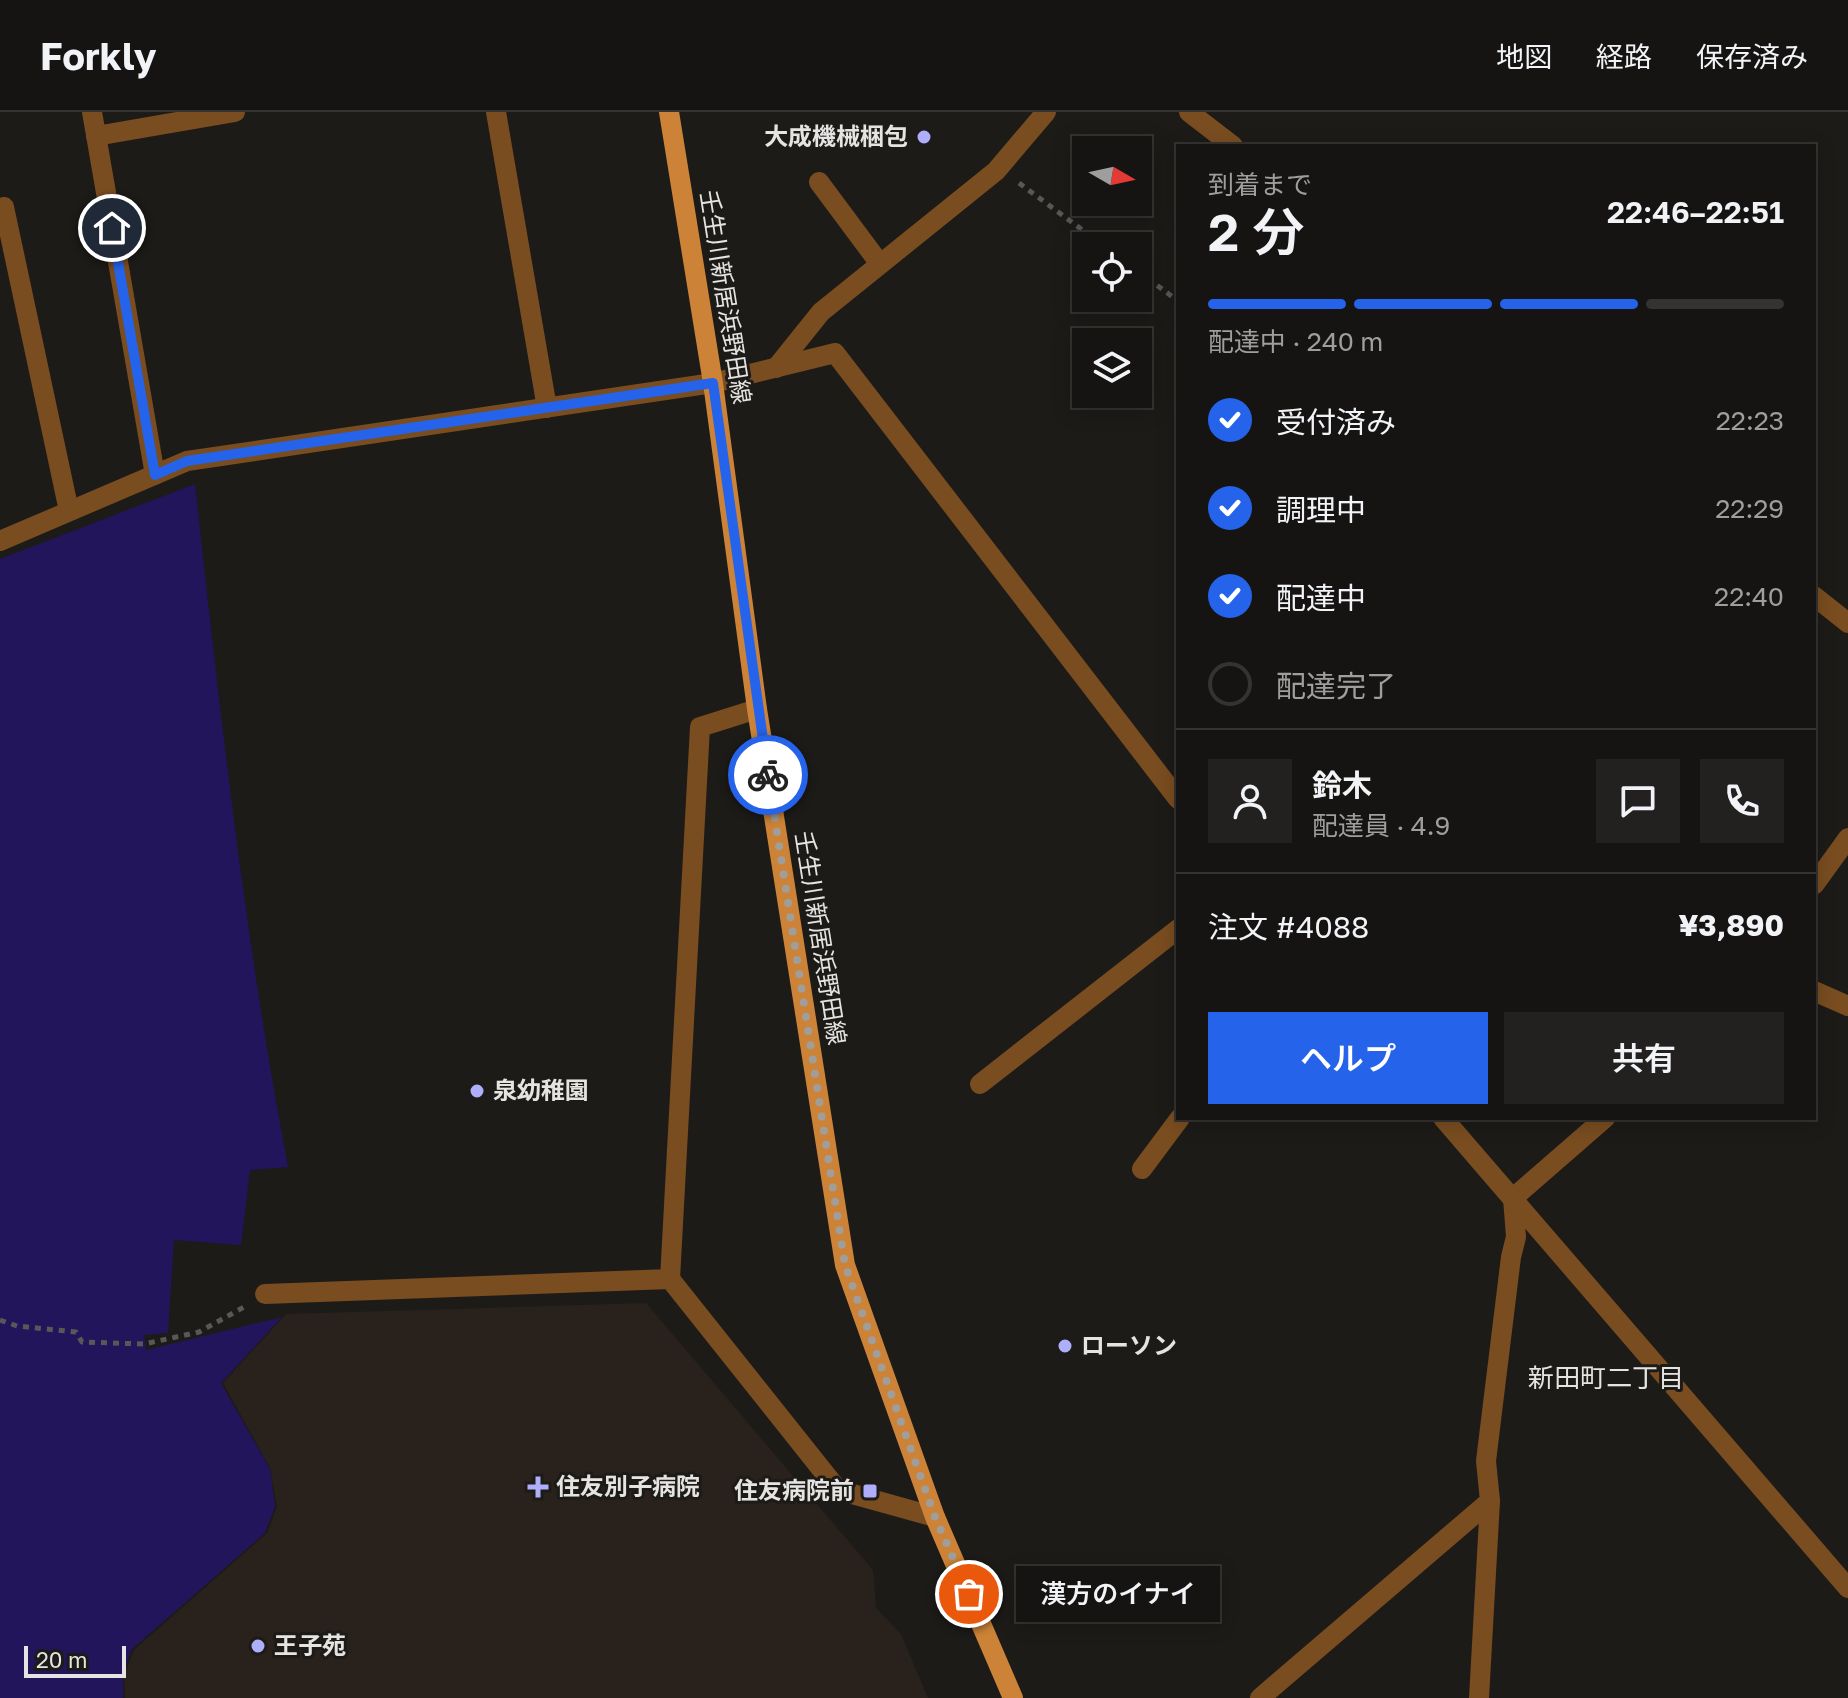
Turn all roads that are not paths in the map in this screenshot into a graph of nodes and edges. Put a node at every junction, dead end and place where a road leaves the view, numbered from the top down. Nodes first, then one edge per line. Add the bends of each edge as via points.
1 (92, 112) edge
2 (232, 112) edge
3 (496, 112) edge
4 (669, 112) edge
5 (1046, 112) edge
6 (1189, 112) edge
7 (96, 136) junction
8 (1230, 144) edge
9 (819, 182) dead end
10 (0, 210) edge
11 (880, 264) junction
12 (776, 368) junction
13 (713, 383) junction
14 (547, 408) junction
15 (155, 475) junction
16 (69, 511) junction
17 (0, 541) edge
18 (1816, 598) edge
19 (1848, 623) edge
20 (757, 709) junction
21 (1176, 796) edge
22 (1848, 838) edge
23 (1816, 882) edge
24 (1176, 931) edge
25 (1816, 992) edge
26 (1848, 1006) edge
27 (980, 1084) dead end
28 (1179, 1120) edge
29 (1445, 1120) edge
30 (1603, 1120) edge
31 (1142, 1169) dead end
32 (1513, 1198) junction
33 (670, 1279) junction
34 (265, 1294) road end
35 (1490, 1501) junction
36 (935, 1517) junction
37 (1848, 1588) edge
38 (1013, 1698) edge
39 (1260, 1698) edge
40 (1479, 1698) edge

1 - 7 street
2 - 7 street
3 - 14 street
4 - 13 main road, 壬生川新居浜野田線
5 - 11 street via 999,168
6 - 8 street
7 - 15 street
9 - 11 street
10 - 16 street via 4,207
11 - 12 street via 821,312
12 - 13 street
12 - 21 street via 835,353
13 - 14 street
13 - 20 main road, 壬生川新居浜野田線
14 - 15 street via 187,461
15 - 16 street
16 - 17 street
18 - 19 street
20 - 33 street via 700,727
20 - 36 main road, 壬生川新居浜野田線 via 845,1265
22 - 23 street
24 - 27 street
25 - 26 street
28 - 31 street
29 - 32 street
30 - 32 street
32 - 35 street via 1516,1237 1486,1461
32 - 37 street
33 - 34 street
33 - 36 street via 838,1490
35 - 39 street
35 - 40 street
36 - 38 main road, 壬生川新居浜野田線

